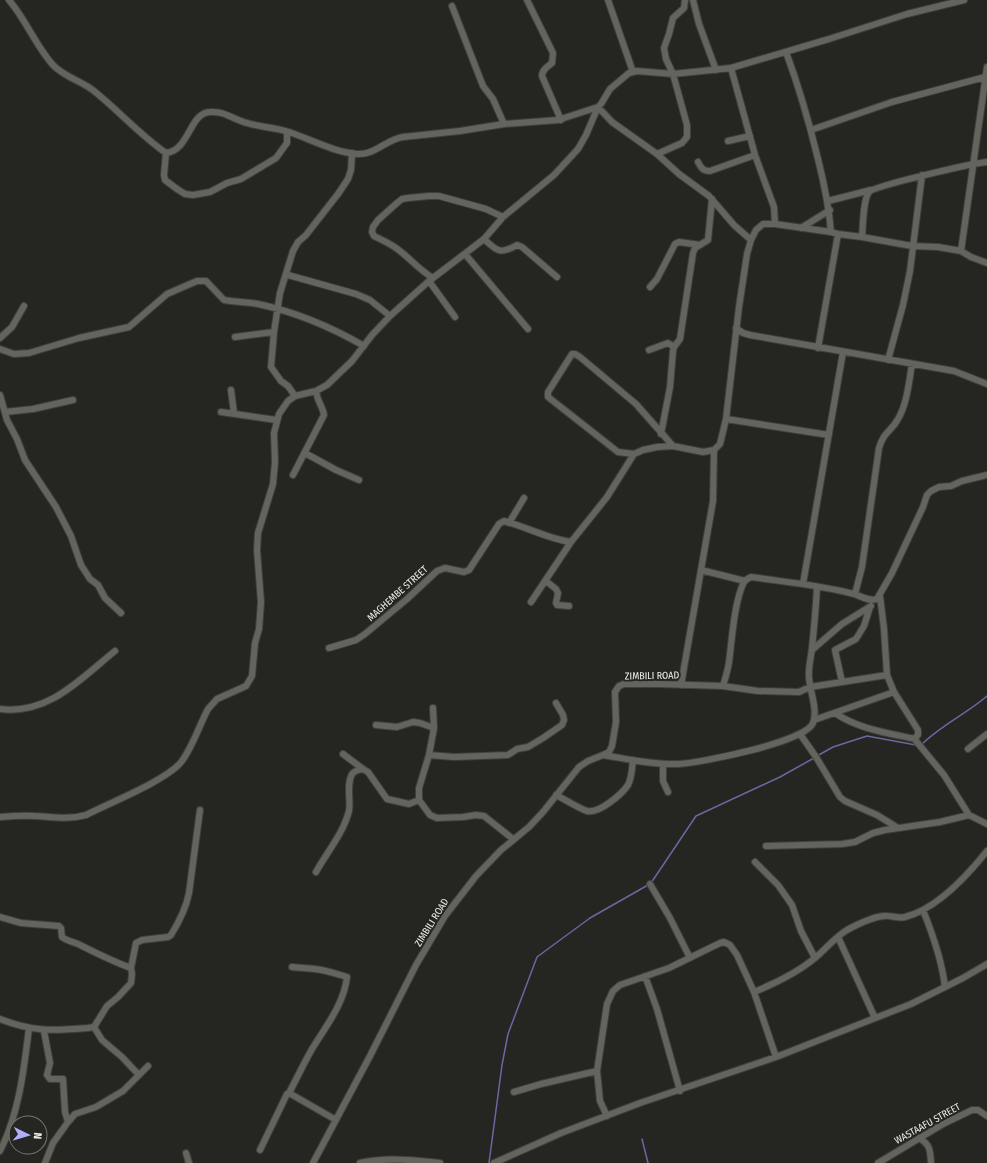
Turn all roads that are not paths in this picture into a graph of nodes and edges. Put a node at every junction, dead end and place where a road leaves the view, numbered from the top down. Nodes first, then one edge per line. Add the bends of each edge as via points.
1 (9, 0) edge
2 (527, 0) edge
3 (608, 0) edge
4 (685, 0) edge
5 (694, 0) edge
6 (964, 0) edge
7 (452, 6) dead end
8 (786, 52) junction
9 (987, 67) edge
10 (731, 68) junction
11 (716, 70) junction
12 (633, 72) junction
13 (673, 74) junction
14 (985, 77) junction
15 (598, 107) junction
16 (984, 107) edge
17 (560, 120) junction
18 (504, 124) junction
19 (811, 130) junction
20 (287, 132) junction
21 (750, 136) junction
22 (728, 141) dead end
23 (166, 153) junction
24 (352, 153) junction
25 (657, 154) junction
26 (755, 155) junction
27 (698, 162) dead end
28 (987, 162) edge
29 (974, 164) junction
30 (922, 175) junction
31 (871, 190) junction
32 (712, 200) junction
33 (828, 201) junction
34 (830, 210) junction
35 (504, 218) junction
36 (775, 224) junction
37 (801, 228) junction
38 (831, 232) junction
39 (838, 234) junction
40 (862, 237) junction
41 (484, 239) junction
42 (751, 240) junction
43 (700, 245) junction
44 (912, 246) junction
45 (961, 251) junction
46 (465, 254) junction
47 (987, 263) edge
48 (288, 274) dead end
49 (557, 278) dead end
50 (431, 279) junction
51 (650, 288) dead end
52 (24, 306) dead end
53 (277, 309) junction
54 (390, 316) junction
55 (455, 317) dead end
56 (736, 328) junction
57 (528, 329) dead end
58 (274, 332) junction
59 (235, 337) dead end
60 (0, 338) edge
61 (364, 346) junction
62 (674, 347) junction
63 (818, 348) junction
64 (0, 349) edge
65 (649, 350) dead end
66 (843, 352) junction
67 (888, 360) junction
68 (912, 364) junction
69 (987, 384) edge
70 (230, 390) dead end
71 (316, 391) junction
72 (0, 395) edge
73 (295, 396) junction
74 (73, 400) dead end
75 (5, 412) junction
76 (221, 412) dead end
77 (234, 413) junction
78 (726, 419) junction
79 (276, 420) junction
80 (661, 434) junction
81 (829, 435) junction
82 (673, 446) junction
83 (714, 450) junction
84 (305, 452) junction
85 (634, 454) junction
86 (293, 475) dead end
87 (987, 475) edge
88 (359, 480) dead end
89 (524, 498) dead end
90 (509, 522) junction
91 (571, 542) junction
92 (701, 570) junction
93 (546, 581) junction
94 (745, 581) junction
95 (803, 584) junction
96 (817, 587) junction
97 (855, 594) junction
98 (878, 598) junction
99 (531, 602) dead end
100 (569, 606) dead end
101 (870, 607) junction
102 (121, 613) dead end
103 (329, 648) dead end
104 (812, 650) junction
105 (115, 651) dead end
106 (887, 675) junction
107 (842, 682) junction
108 (681, 685) junction
109 (723, 686) junction
110 (810, 687) junction
111 (894, 692) junction
112 (556, 703) dead end
113 (433, 708) dead end
114 (0, 709) edge
115 (835, 713) junction
116 (814, 720) junction
117 (376, 725) dead end
118 (434, 728) junction
119 (800, 734) junction
120 (987, 734) edge
121 (915, 739) junction
122 (968, 748) dead end
123 (343, 754) dead end
124 (429, 755) junction
125 (603, 755) junction
126 (633, 760) junction
127 (663, 764) junction
128 (364, 769) junction
129 (668, 792) dead end
130 (556, 795) junction
131 (419, 800) junction
132 (200, 810) dead end
133 (969, 815) junction
134 (0, 816) edge
135 (987, 824) edge
136 (898, 828) junction
137 (513, 839) junction
138 (766, 846) dead end
139 (987, 851) edge
140 (756, 862) dead end
141 (316, 872) dead end
142 (650, 884) dead end
143 (923, 910) junction
144 (0, 917) edge
145 (838, 937) junction
146 (690, 958) junction
147 (815, 958) junction
148 (987, 964) edge
149 (292, 967) dead end
150 (131, 968) junction
151 (645, 976) junction
152 (945, 987) junction
153 (754, 992) junction
154 (875, 1018) junction
155 (0, 1019) edge
156 (94, 1026) junction
157 (29, 1028) junction
158 (44, 1030) junction
159 (776, 1057) junction
160 (148, 1066) dead end
161 (597, 1071) junction
162 (139, 1075) junction
163 (680, 1091) junction
164 (514, 1092) dead end
165 (289, 1093) junction
166 (607, 1116) junction
167 (987, 1116) edge
168 (336, 1120) junction
169 (68, 1122) junction
170 (919, 1138) junction
171 (260, 1150) dead end
172 (0, 1151) edge
173 (186, 1153) dead end
174 (45, 1163) edge
175 (189, 1163) edge
176 (313, 1163) edge
177 (360, 1163) edge
178 (440, 1163) edge
179 (494, 1163) edge
180 (878, 1163) edge
181 (932, 1163) edge

1 - 23 street via 53,65 93,90
2 - 17 street via 553,53 552,63 542,76
3 - 12 street
4 - 13 street via 684,8 673,18 664,48
5 - 11 street via 698,24
6 - 8 street via 907,14
7 - 18 street via 483,86 493,99
8 - 10 street
8 - 19 street
9 - 14 street
10 - 11 street
10 - 21 street
11 - 13 street
12 - 13 street
12 - 15 street via 610,89
13 - 25 street via 687,125 687,137 682,143
14 - 16 street
14 - 19 street via 892,102
15 - 17 street
15 - 25 street via 612,122
15 - 35 street via 578,149 554,175
16 - 29 street
17 - 18 street
18 - 24 street via 399,137 369,153
19 - 33 street
20 - 23 street via 242,122 225,113 204,112 181,144 172,152
20 - 23 street via 287,143 276,158 242,179 210,192 185,194 165,180
20 - 24 street
21 - 22 street
21 - 26 street
24 - 53 street via 352,170 348,179 293,251
25 - 32 street
26 - 27 street via 710,171 701,168
26 - 36 street via 774,207
28 - 29 street
29 - 30 street
29 - 45 street
30 - 31 street
30 - 44 street
31 - 33 street
31 - 40 street via 864,210
32 - 42 street
32 - 43 street via 709,238
33 - 34 street
34 - 37 street
34 - 38 street
35 - 41 street
35 - 50 street via 486,209 439,196 402,199 388,210 373,227 374,236 393,245
36 - 37 street
36 - 42 street via 763,224
37 - 38 street
38 - 39 street
39 - 40 street
39 - 63 street
40 - 44 street
41 - 46 street
41 - 49 street via 501,251 516,245 522,247
42 - 56 street
43 - 51 street via 679,242 675,244
43 - 62 street via 694,250 680,339
44 - 45 street
44 - 67 street via 903,306
45 - 47 street
46 - 50 street
46 - 57 street
48 - 54 street via 356,294 370,300
50 - 54 street
50 - 55 street
52 - 60 street via 12,327
53 - 58 street
53 - 61 street via 324,325
53 - 64 street via 224,300 206,280 197,281 167,294 130,328 79,338 29,353 14,354
54 - 61 street
56 - 63 street via 750,335
56 - 78 street
58 - 59 street
58 - 73 street via 271,367
61 - 71 street via 341,372
62 - 65 street via 668,343
62 - 80 street
63 - 66 street
66 - 67 street
66 - 81 street
67 - 68 street
68 - 69 street via 954,371
68 - 97 street via 902,410 898,420 882,439 879,448 863,561
70 - 77 street
71 - 73 street
71 - 84 street via 324,415
72 - 75 street
73 - 79 street via 288,401
74 - 75 street
75 - 102 street via 25,460 56,507 71,536 81,565 105,598
76 - 77 street
77 - 79 street
78 - 81 street
78 - 83 street via 720,444
79 - 134 street via 274,478 258,534 261,602 250,681 246,686 213,702 181,762 155,781 78,817
80 - 82 street
80 - 85 street via 631,400 580,357 572,354 548,392 548,397 618,452
81 - 95 street
82 - 83 street via 703,452
82 - 85 street via 657,447
83 - 92 street via 713,501
84 - 86 street
84 - 88 street
85 - 91 street via 607,497
87 - 98 street via 939,487 927,495
89 - 90 street
90 - 91 street via 558,540
90 - 103 street, MAGHEMBE STREET via 499,524 469,570 464,572 445,568 437,571 366,634 356,640
91 - 93 street
92 - 94 street
92 - 108 street
93 - 99 street
93 - 100 street via 558,593 557,605
94 - 95 street via 751,578
94 - 109 street
95 - 96 street
96 - 97 street
96 - 104 street
97 - 98 street
98 - 101 street
98 - 106 street via 884,629
101 - 104 street via 842,624
101 - 107 street via 864,626 856,639 835,650
104 - 110 street
105 - 114 street via 48,702 27,709
106 - 107 street, ZIMBILI ROAD
106 - 111 street
107 - 110 street, ZIMBILI ROAD
108 - 109 street, ZIMBILI ROAD
108 - 125 street, ZIMBILI ROAD via 619,686 616,692 616,722 612,746 609,752
109 - 110 street, ZIMBILI ROAD via 758,691 798,692
110 - 116 street
111 - 115 street
111 - 121 street via 918,730
112 - 124 street via 563,715 562,724 528,747 517,749 508,755
113 - 118 street
115 - 116 street
115 - 121 street via 852,722
116 - 119 street via 808,730
117 - 118 street via 402,727 413,722
118 - 124 street
119 - 127 street via 726,757
119 - 136 street via 840,797
120 - 122 street
121 - 133 street via 944,775
123 - 128 street
124 - 131 street via 419,788
125 - 126 street
125 - 130 street, ZIMBILI ROAD via 579,767
126 - 127 street
126 - 130 street via 628,784 615,798 598,810 587,811
127 - 129 street via 663,781
128 - 131 street via 387,799 409,804
128 - 141 street via 356,770 352,774 349,810 344,825
130 - 137 street, ZIMBILI ROAD via 529,828
131 - 137 street via 430,815 437,818 484,816
132 - 150 street via 189,893 182,916 168,937 138,941
133 - 135 street
133 - 136 street
136 - 138 street via 873,833 854,842 842,844
137 - 168 street, ZIMBILI ROAD via 476,876 445,916 413,970
139 - 143 street via 963,879
140 - 147 street via 778,885 792,905 801,931
142 - 146 street
143 - 145 street via 904,917 883,916 862,923
143 - 152 street via 937,948
144 - 150 street via 21,923 59,926 65,939
145 - 147 street
145 - 154 street
146 - 151 street
146 - 153 street via 720,943 730,945
147 - 153 street via 783,979
148 - 152 street
149 - 165 street via 347,977 340,1003
150 - 156 street via 131,983 107,1006
151 - 161 street via 620,985 613,991 605,1016
151 - 163 street
152 - 154 street
153 - 159 street
154 - 159 street
155 - 157 street
156 - 158 street
156 - 162 street via 102,1040
157 - 158 street
157 - 172 street via 12,1120
158 - 169 street via 50,1063 47,1075 50,1079 63,1079 64,1112
159 - 163 street
160 - 162 street
161 - 164 street
161 - 166 street via 600,1101
162 - 169 street via 123,1091 96,1108 75,1114
163 - 166 street
165 - 168 street
165 - 171 street
166 - 179 street
167 - 170 street, WASTAAFU STREET via 978,1110 972,1110
168 - 176 street, ZIMBILI ROAD
169 - 174 street via 53,1143
170 - 180 street, WASTAAFU STREET
170 - 181 street via 930,1147
173 - 175 street
177 - 178 street via 390,1160

